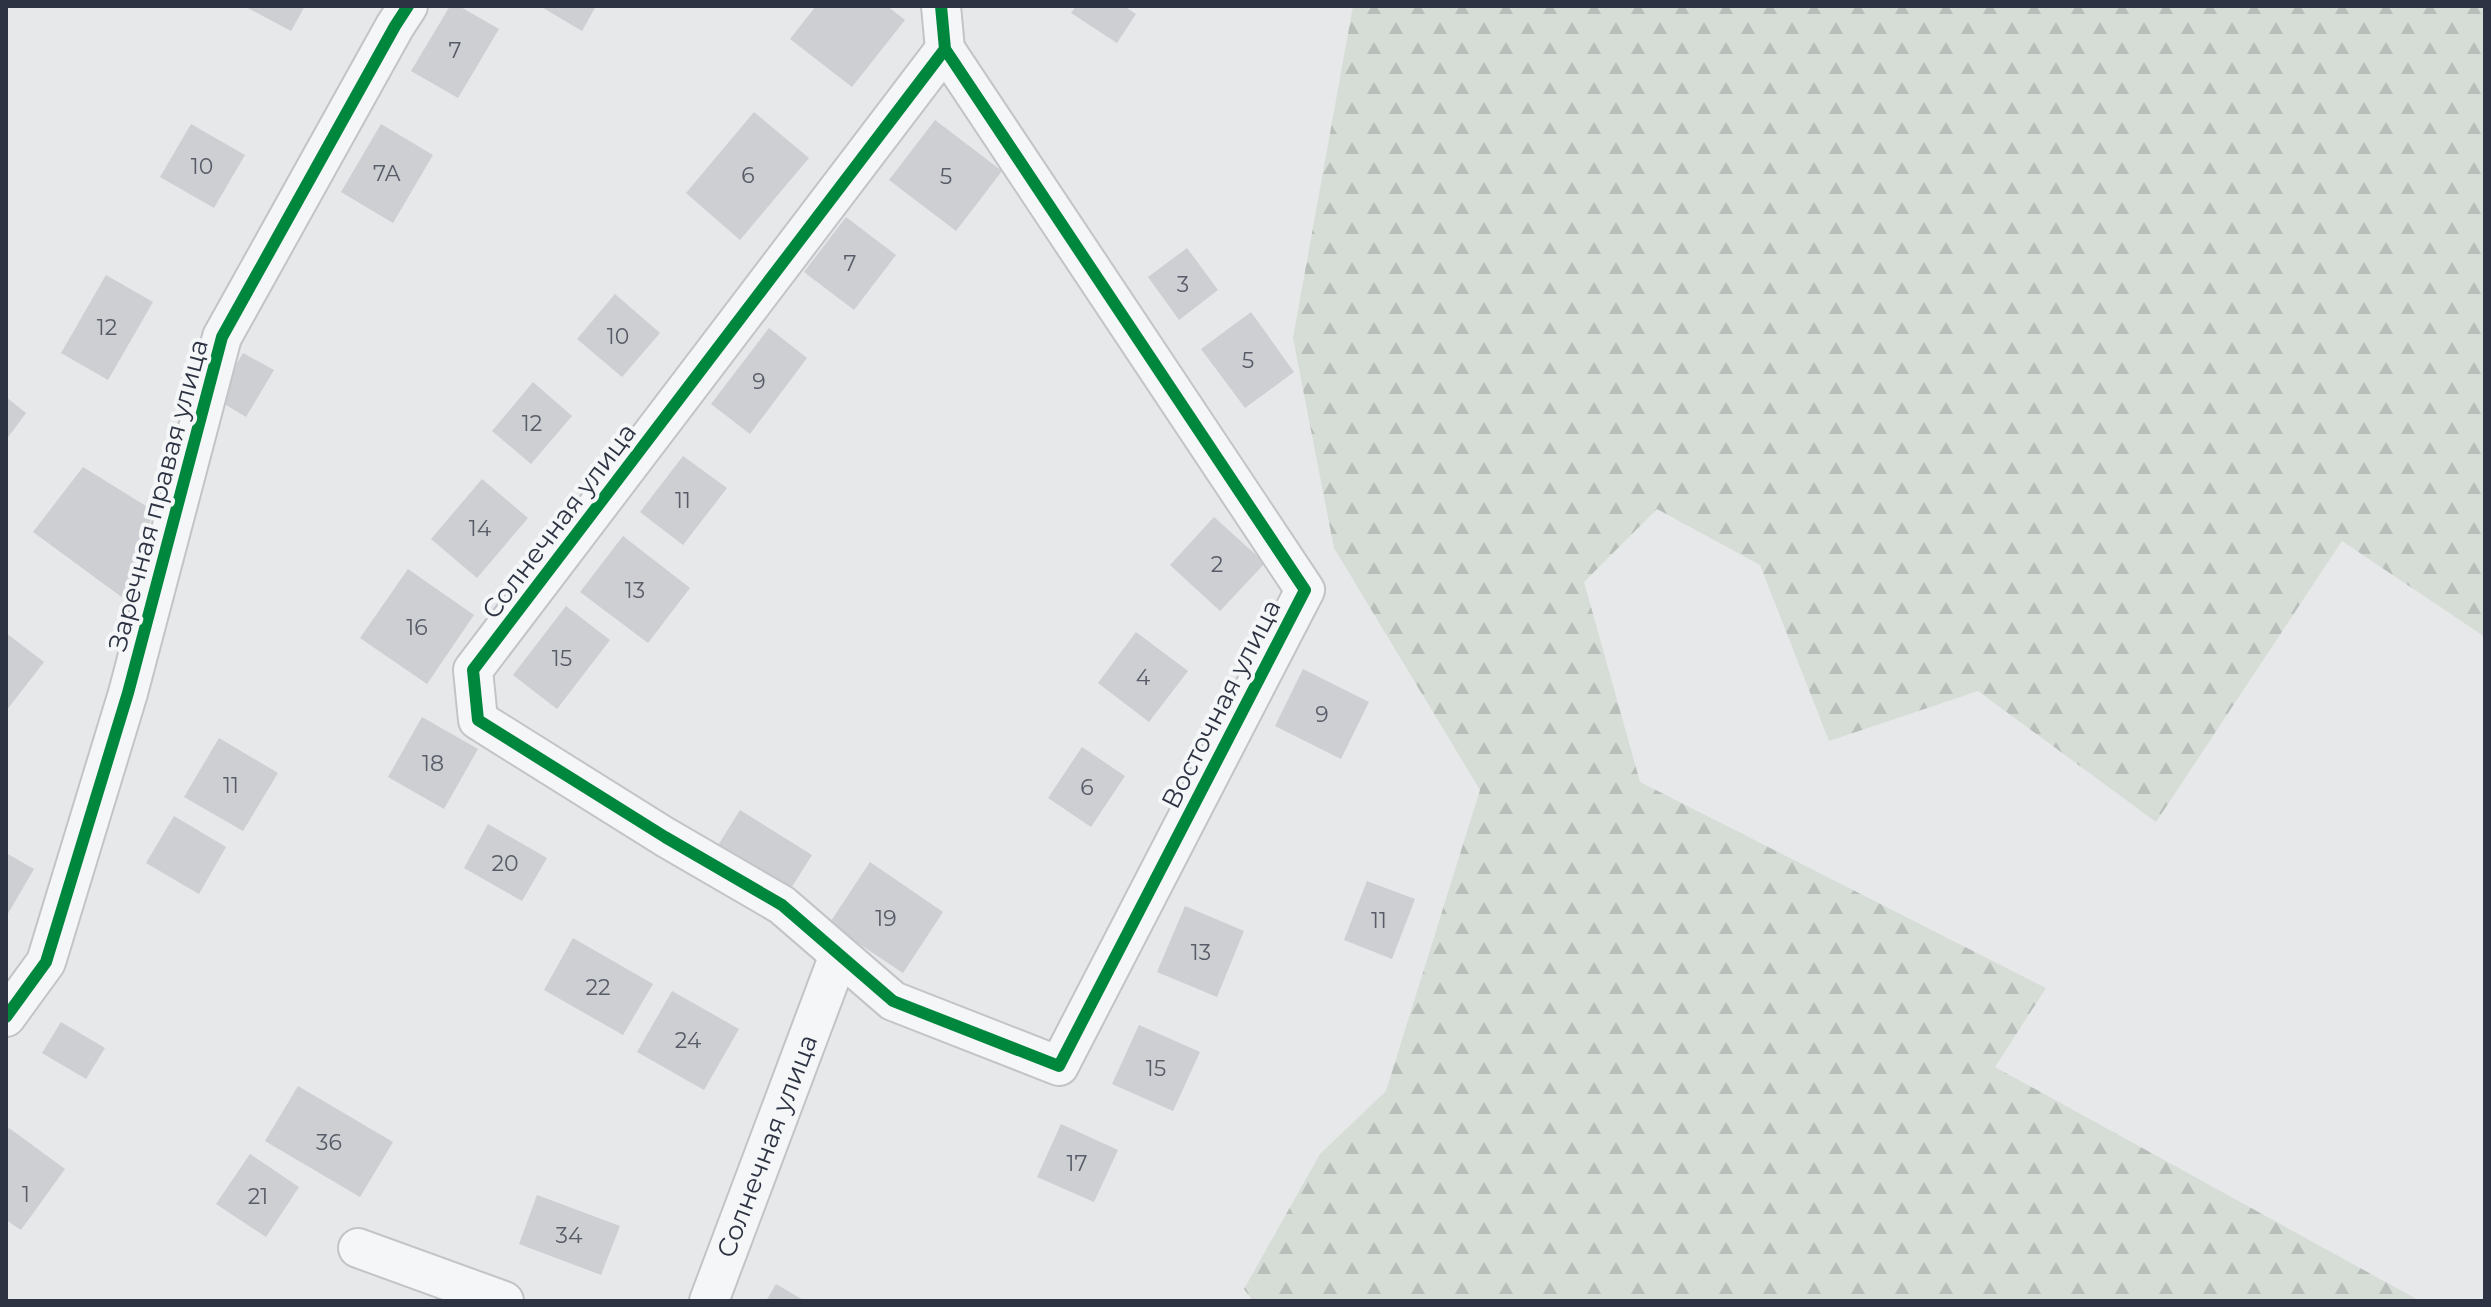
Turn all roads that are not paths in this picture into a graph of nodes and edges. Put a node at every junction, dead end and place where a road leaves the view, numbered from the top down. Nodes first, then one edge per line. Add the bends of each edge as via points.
1 (408, 6) edge
2 (941, 6) edge
3 (945, 49) junction
4 (839, 955) junction
5 (6, 1017) edge
6 (358, 1248) dead end
7 (504, 1301) edge
8 (709, 1301) edge

1 - 5 street, Заречная правая улица via 222,337 128,693 46,962
2 - 3 street
3 - 4 street, Солнечная улица via 473,670 478,720 782,905
3 - 4 street, Восточная улица via 1305,590 1059,1066 893,1001
4 - 8 street, Солнечная улица
6 - 7 street

